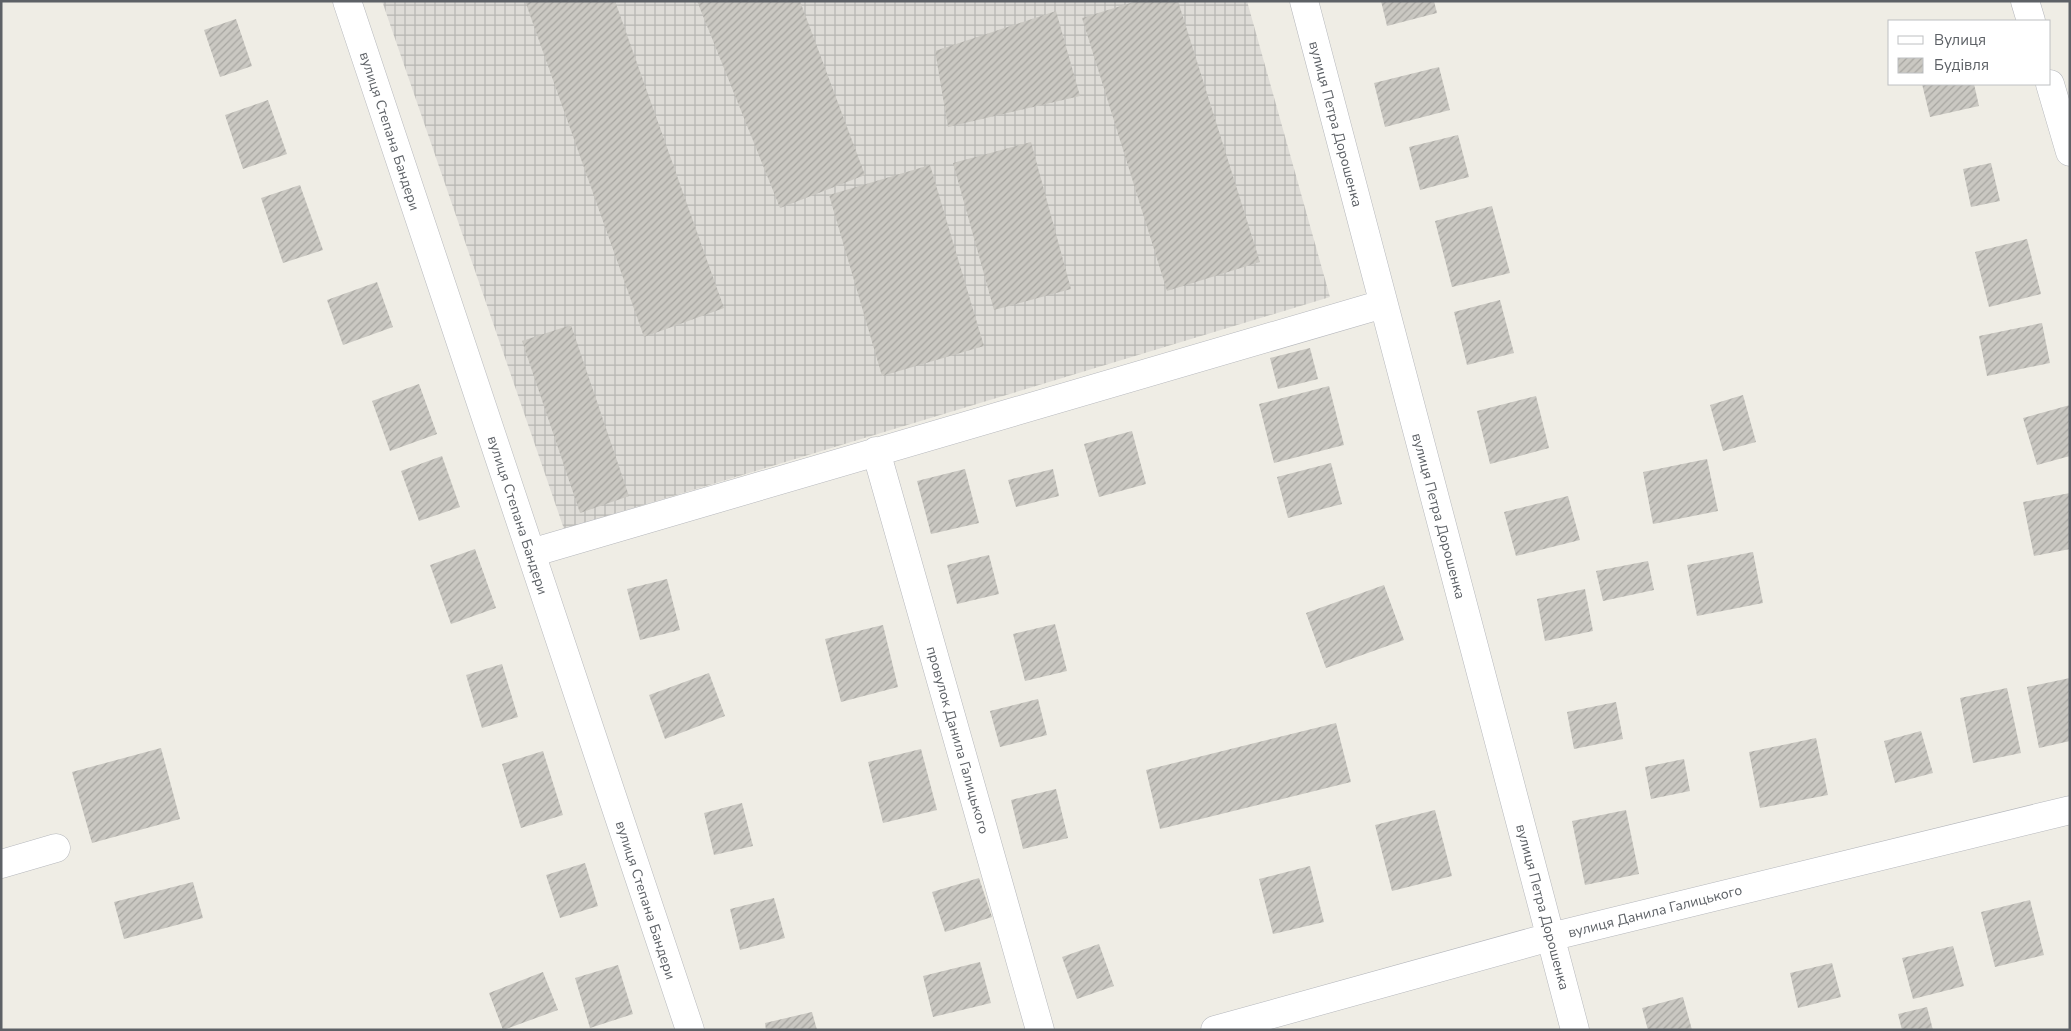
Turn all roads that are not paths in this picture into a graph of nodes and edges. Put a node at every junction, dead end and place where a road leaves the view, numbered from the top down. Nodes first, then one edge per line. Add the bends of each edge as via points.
1 (347, 1) edge
2 (1304, 1) edge
3 (2025, 1) edge
4 (2031, 20) edge
5 (2050, 85) edge
6 (2070, 152) edge
7 (1383, 304) junction
8 (876, 451) junction
9 (531, 553) junction
10 (2070, 810) edge
11 (56, 848) dead end
12 (1, 864) edge
13 (1550, 937) junction
14 (690, 1030) edge
15 (1040, 1030) edge
16 (1215, 1030) edge
17 (1575, 1030) edge

1 - 9 street, вулиця Степана Бандери
2 - 7 street, вулиця Петра Дорошенка
3 - 4 street
5 - 6 street
7 - 8 street
7 - 13 street, вулиця Петра Дорошенка
8 - 9 street
8 - 15 street, провулок Данила Галицького
9 - 14 street, вулиця Степана Бандери
10 - 13 street, вулиця Данила Галицького
11 - 12 street
13 - 16 street, вулиця Данила Галицького
13 - 17 street, вулиця Петра Дорошенка

